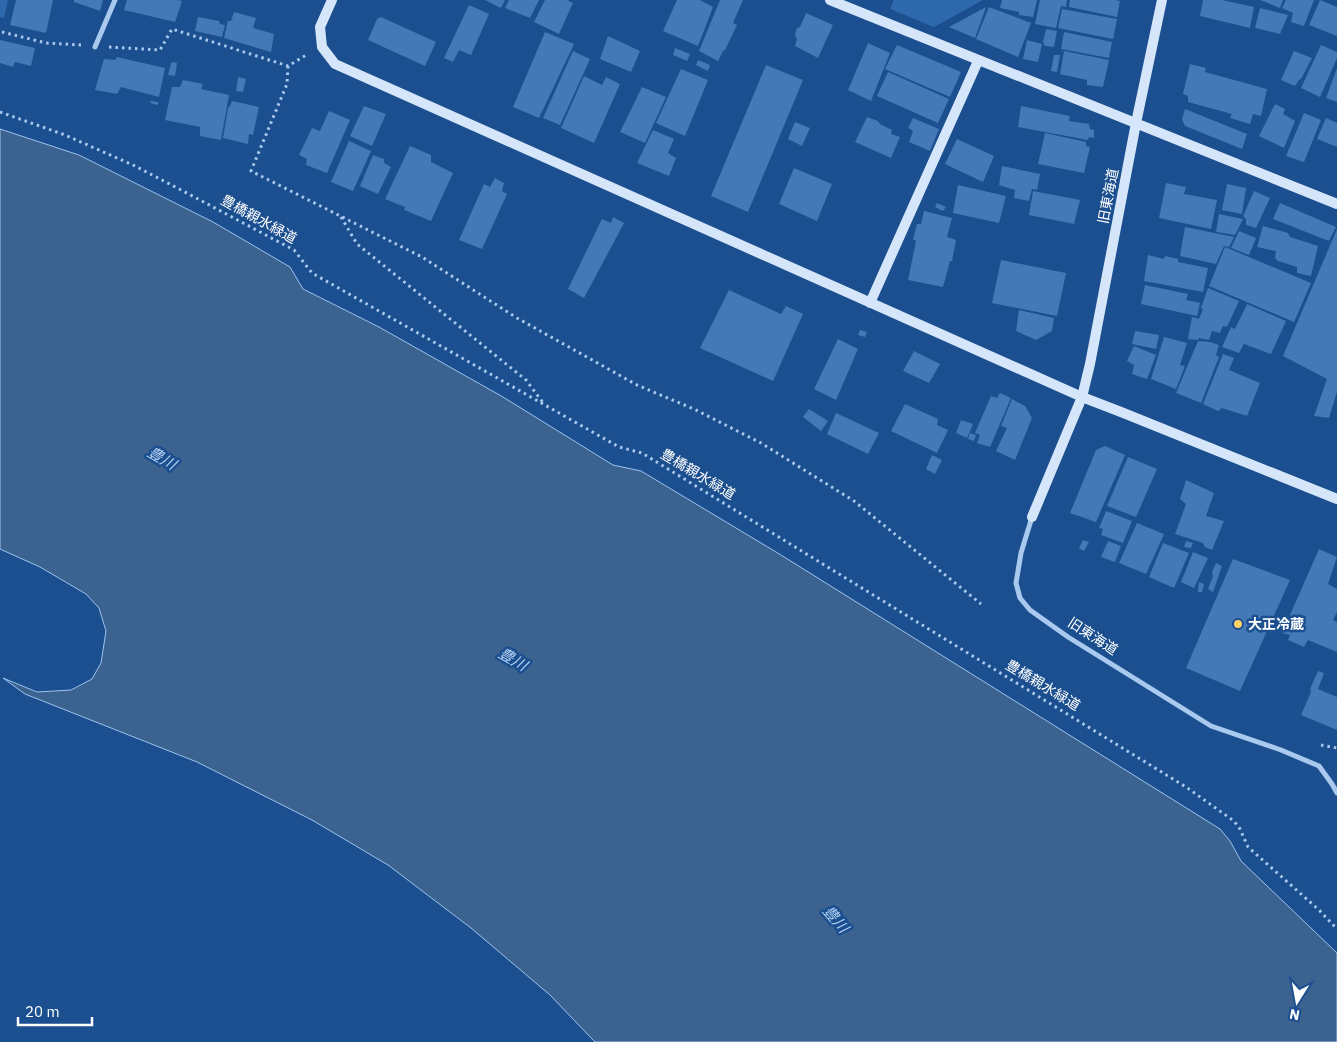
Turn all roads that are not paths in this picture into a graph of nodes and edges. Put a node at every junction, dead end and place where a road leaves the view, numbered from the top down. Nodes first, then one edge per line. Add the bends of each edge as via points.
1 (115, 0) edge
2 (332, 0) edge
3 (830, 0) edge
4 (1162, 0) edge
5 (95, 47) road end
6 (978, 61) junction
7 (1136, 122) junction
8 (1337, 204) edge
9 (870, 303) junction
10 (1082, 398) junction
11 (1337, 499) edge
12 (1032, 517) joint
13 (1337, 793) edge

1 - 5 street
2 - 9 street via 320,27 322,47 335,64
3 - 6 street
4 - 7 street, 旧東海道
6 - 7 street
6 - 9 street
7 - 8 street
7 - 10 street, 旧東海道
9 - 10 street
10 - 11 street
10 - 12 street, 旧東海道
12 - 13 street, 旧東海道 via 1016,583 1020,598 1030,610 1211,726 1319,766

